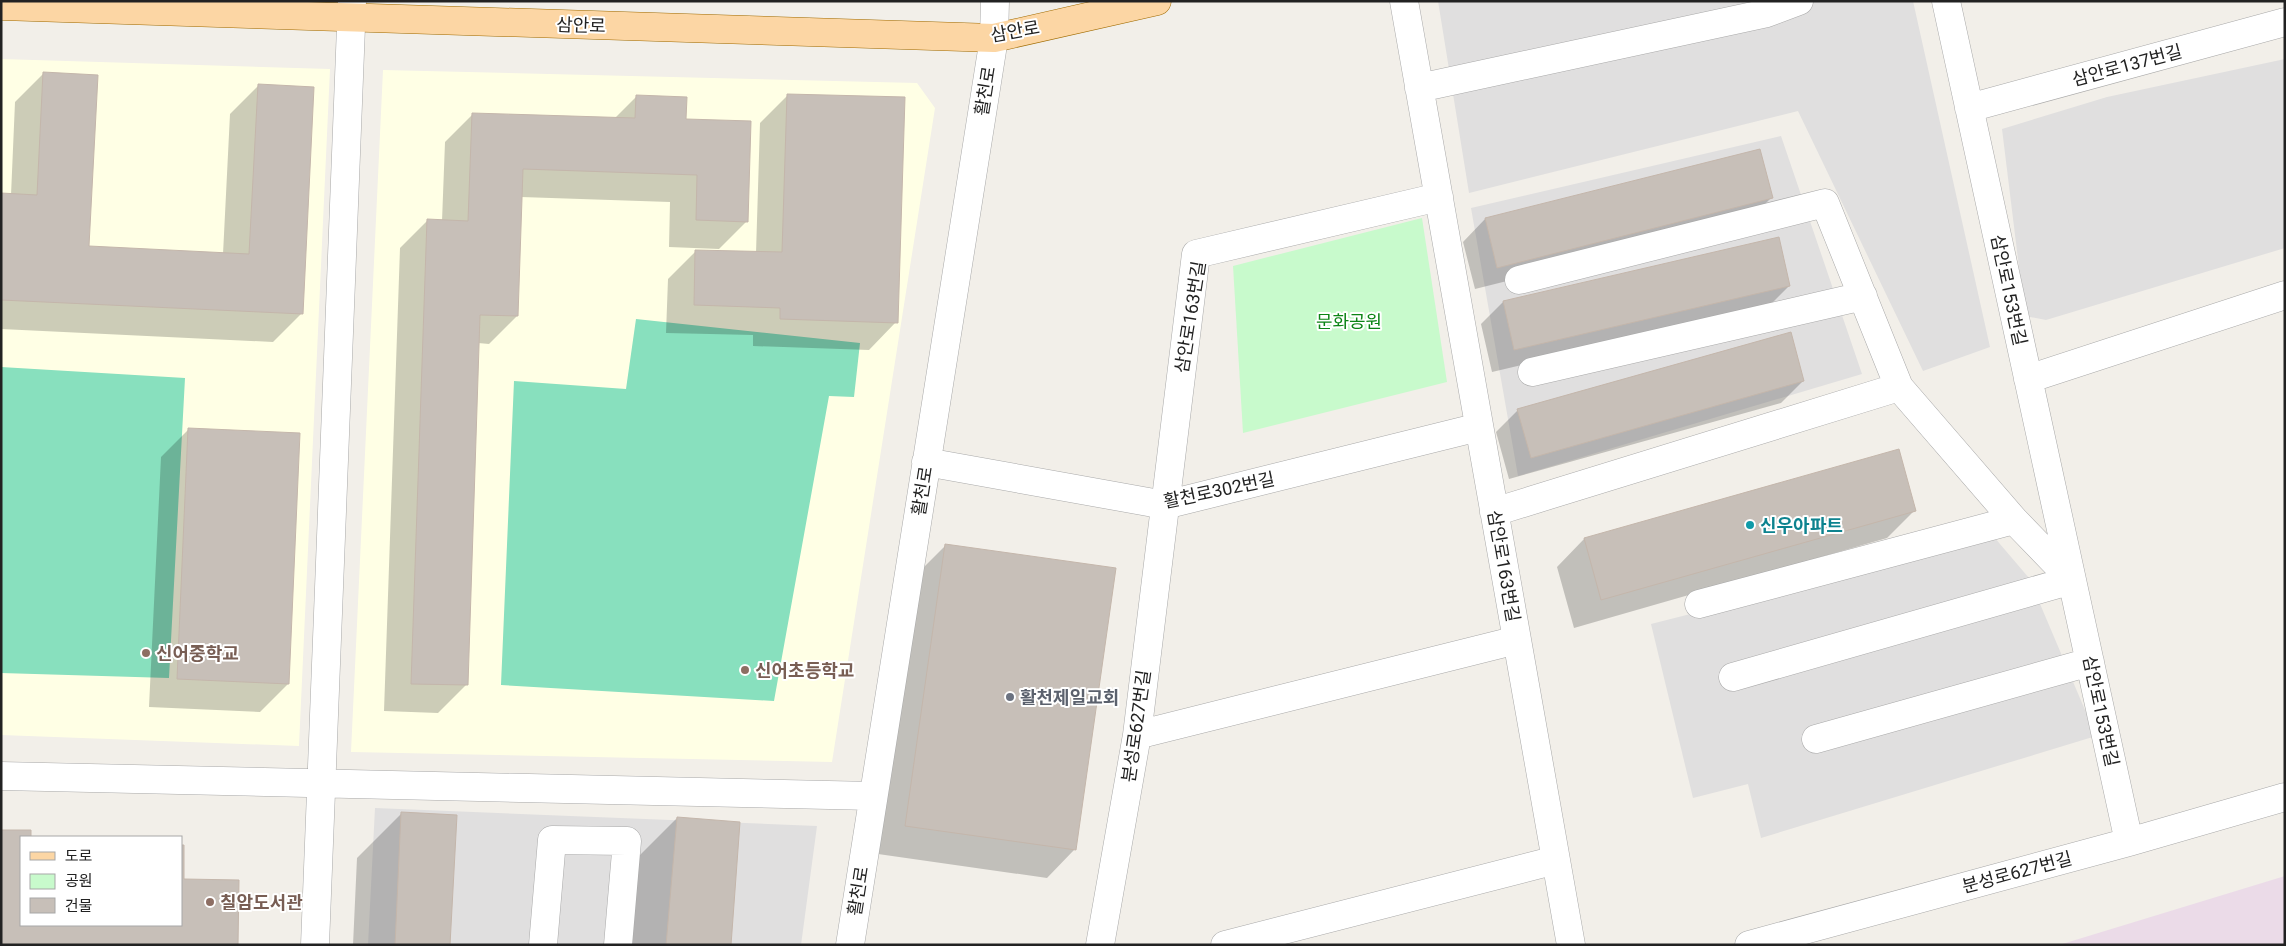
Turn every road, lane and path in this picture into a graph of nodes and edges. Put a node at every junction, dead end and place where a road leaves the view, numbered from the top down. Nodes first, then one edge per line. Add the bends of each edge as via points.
1 (995, 1) edge
2 (1157, 1) edge
3 (1404, 1) edge
4 (1799, 1) edge
5 (1946, 1) edge
6 (1, 6) edge
7 (352, 9) edge
8 (2285, 22) edge
9 (994, 38) junction
10 (1419, 88) junction
11 (1969, 108) junction
12 (1439, 197) junction
13 (1519, 280) dead end
14 (2285, 295) edge
15 (1863, 296) junction
16 (1532, 372) dead end
17 (2028, 379) junction
18 (1899, 387) junction
19 (1479, 427) junction
20 (926, 462) junction
21 (1165, 505) junction
22 (1494, 512) junction
23 (2014, 520) junction
24 (2072, 580) junction
25 (1698, 604) dead end
26 (1517, 640) junction
27 (2090, 662) junction
28 (1733, 677) dead end
29 (1136, 735) junction
30 (1816, 740) dead end
31 (1, 776) edge
32 (322, 784) junction
33 (873, 796) junction
34 (2285, 797) edge
35 (2129, 842) junction
36 (1556, 860) junction
37 (315, 945) edge
38 (543, 945) edge
39 (618, 945) edge
40 (850, 945) edge
41 (1100, 945) edge
42 (1225, 945) edge
43 (1571, 945) edge
44 (1749, 945) edge

1 - 9 street, 활천로
2 - 9 main road, 삼안로
3 - 10 street, 삼안로163번길
4 - 10 street via 1767,13
5 - 11 street, 삼안로153번길
6 - 7 main road, 삼안로
7 - 9 main road, 삼안로
7 - 32 street
8 - 11 street, 삼안로137번길
9 - 20 street, 활천로
10 - 12 street, 삼안로163번길
11 - 17 street, 삼안로153번길
12 - 19 street, 삼안로163번길
12 - 21 street, 삼안로163번길 via 1196,254
13 - 15 street via 1825,203
14 - 17 street
15 - 16 street
15 - 18 street
17 - 24 street, 삼안로153번길
18 - 22 street
18 - 23 street
19 - 21 street, 활천로302번길
19 - 22 street, 삼안로163번길
20 - 21 street, 활천로302번길
20 - 33 street, 활천로
21 - 29 street, 분성로627번길
22 - 26 street, 삼안로163번길
23 - 24 street
23 - 25 street
24 - 27 street, 삼안로153번길
24 - 28 street
26 - 29 street, 삼안로163번길
26 - 36 street, 삼안로163번길
27 - 30 street
27 - 35 street, 삼안로153번길
29 - 41 street, 분성로627번길
31 - 32 street
32 - 33 street
32 - 37 street
33 - 40 street, 활천로
34 - 35 street, 분성로627번길
35 - 44 street, 분성로627번길
36 - 42 street
36 - 43 street, 삼안로163번길
38 - 39 street via 552,840 626,841

